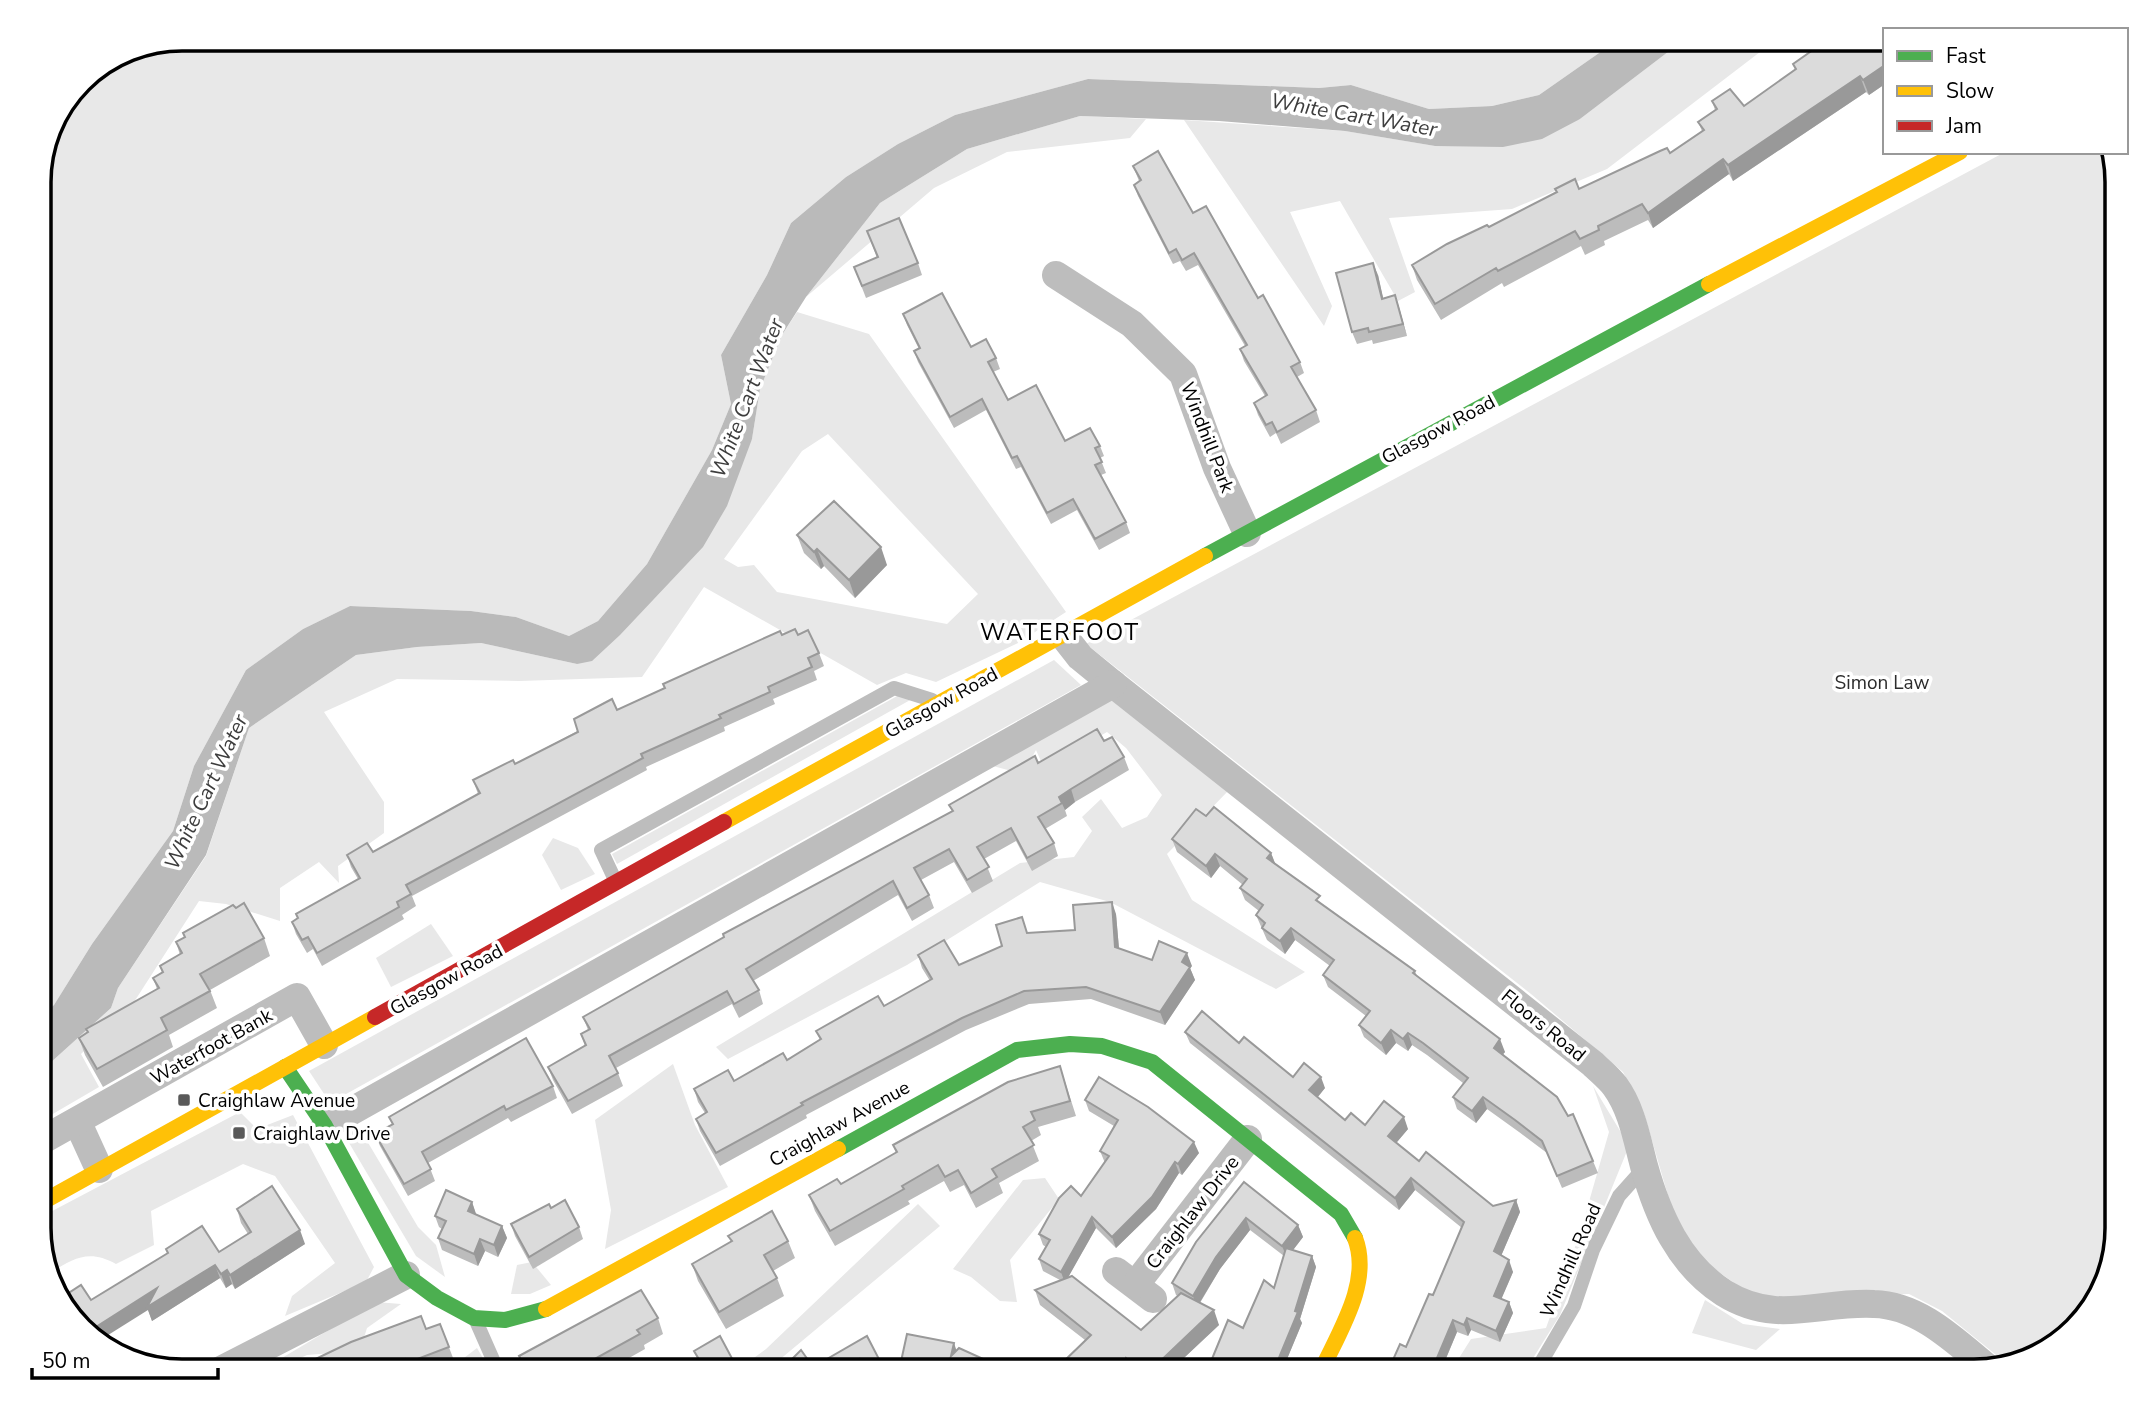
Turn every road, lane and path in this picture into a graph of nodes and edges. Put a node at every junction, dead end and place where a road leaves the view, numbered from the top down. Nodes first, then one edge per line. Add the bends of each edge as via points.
1 (1956, 154) edge
2 (1056, 275) dead end
3 (1247, 533) junction
4 (1062, 634) junction
5 (1113, 684) junction
6 (940, 702) junction
7 (617, 884) junction
8 (324, 1045) junction
9 (285, 1067) junction
10 (78, 1123) junction
11 (325, 1126) junction
12 (51, 1137) edge
13 (1248, 1139) junction
14 (1644, 1168) junction
15 (99, 1169) junction
16 (51, 1197) edge
17 (406, 1275) junction
18 (1135, 1285) dead end
19 (474, 1318) junction
20 (242, 1359) edge
21 (493, 1359) edge
22 (1326, 1359) edge
23 (1543, 1359) edge
24 (1977, 1359) edge

1 - 3 main road, Glasgow Road
2 - 3 street, Windhill Park via 1132,324 1183,373 1217,468
3 - 4 main road, Glasgow Road
4 - 5 street, Floors Road via 1080,657
4 - 6 main road, Glasgow Road
5 - 11 street
5 - 14 street, Floors Road via 1593,1064 1616,1087 1635,1129
6 - 7 main road, Glasgow Road
6 - 7 lane via 894,688 601,850
7 - 8 main road, Glasgow Road
8 - 9 main road, Glasgow Road
8 - 10 street, Waterfoot Bank via 297,997
9 - 11 main road, Craighlaw Avenue
9 - 15 main road, Glasgow Road
10 - 12 street, Waterfoot Bank
10 - 15 street
11 - 17 main road, Craighlaw Avenue
13 - 18 street, Craighlaw Drive
13 - 19 main road, Craighlaw Avenue via 1152,1062 1130,1052 1078,1042 1017,1050 539,1313 505,1320
13 - 22 main road, Craighlaw Avenue via 1341,1214 1360,1254 1353,1298
14 - 23 lane, Windhill Road via 1619,1196 1593,1250 1574,1306
14 - 24 street, Floors Road via 1665,1226 1688,1263 1724,1293 1776,1312 1875,1304 1912,1312
15 - 16 main road, Glasgow Road
17 - 19 main road, Craighlaw Avenue
17 - 20 street
19 - 21 lane

